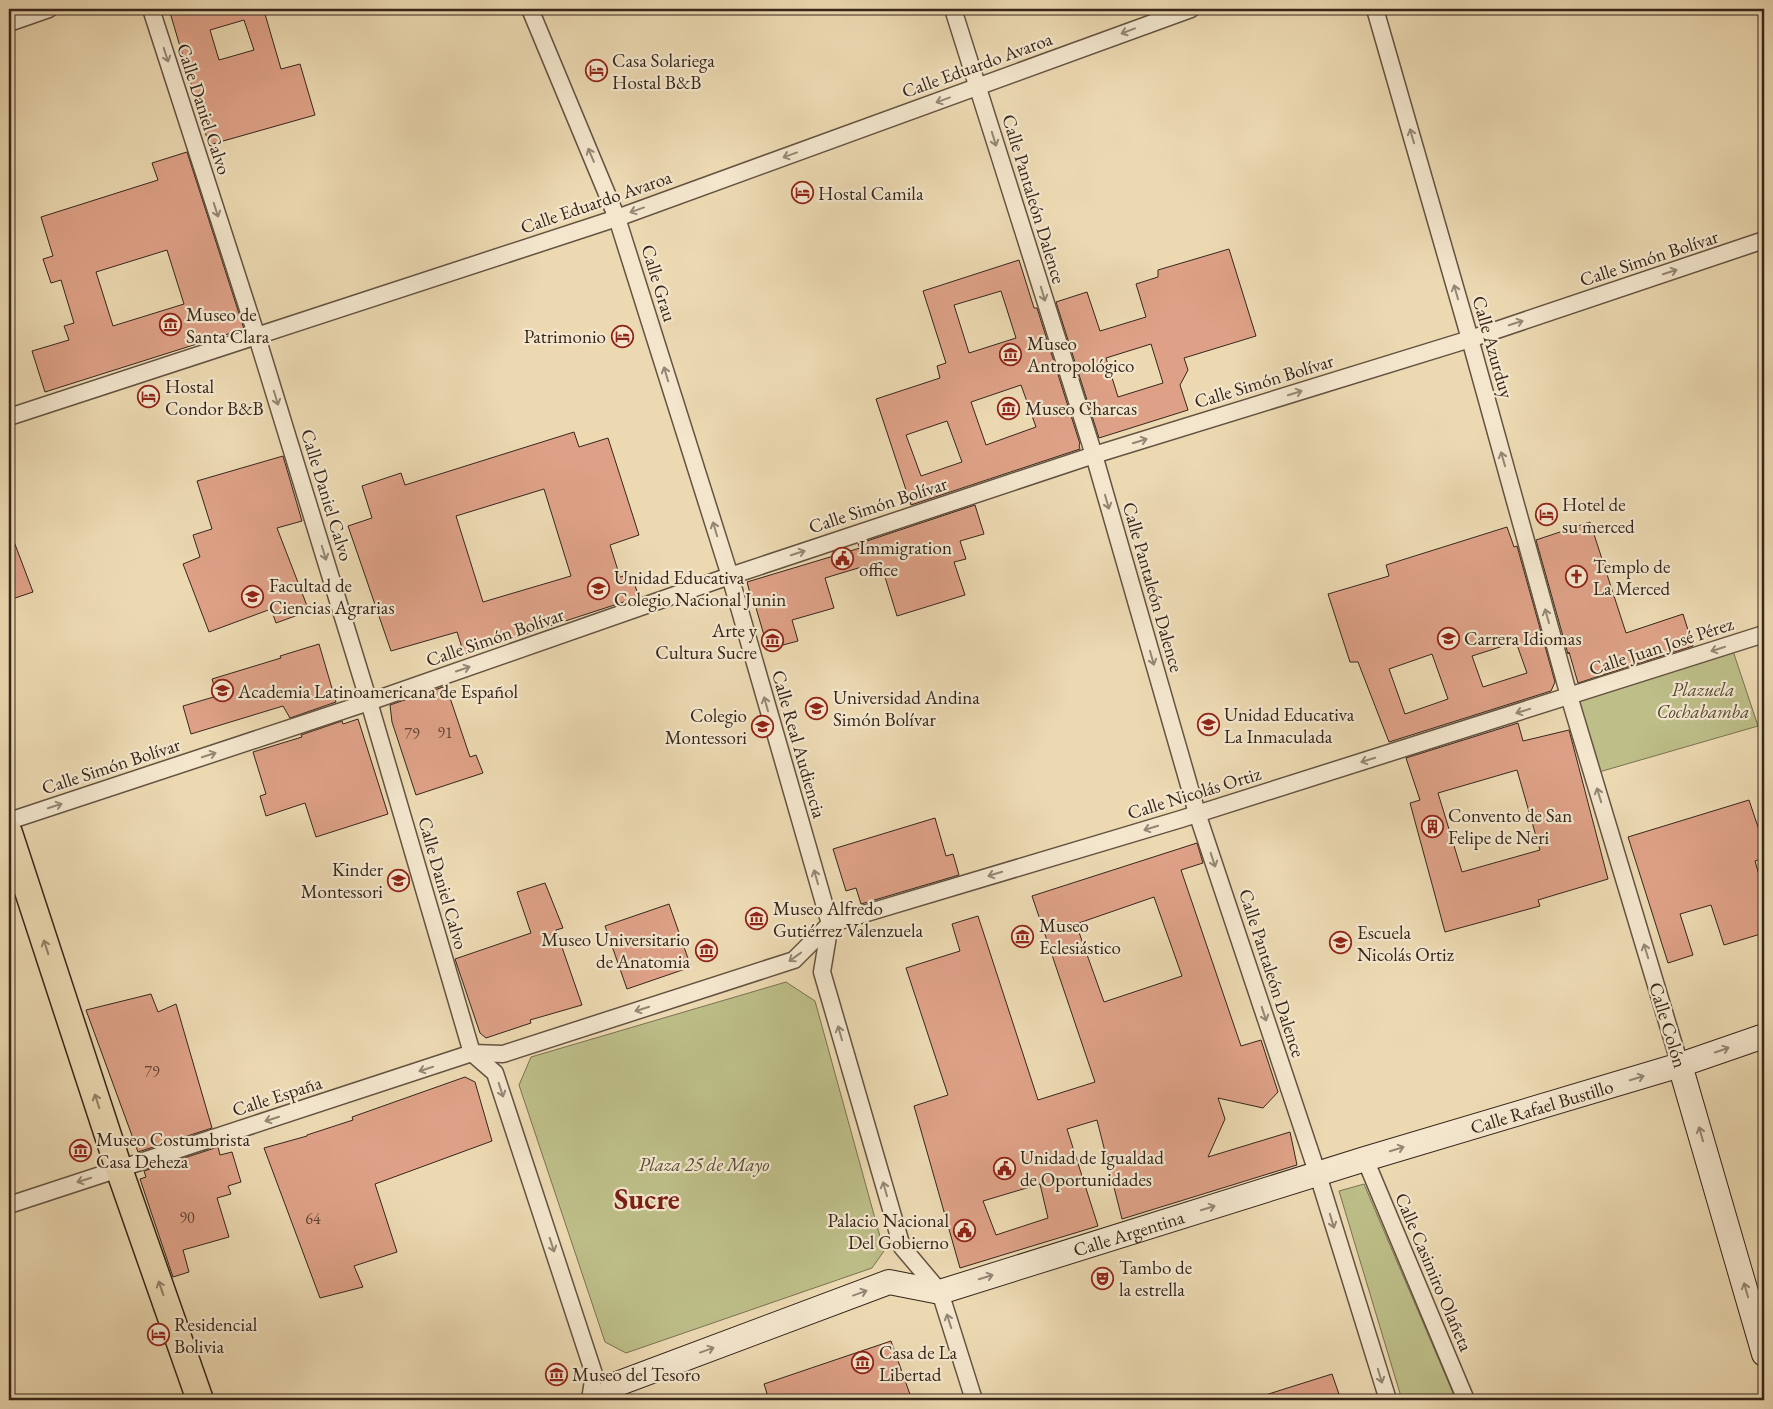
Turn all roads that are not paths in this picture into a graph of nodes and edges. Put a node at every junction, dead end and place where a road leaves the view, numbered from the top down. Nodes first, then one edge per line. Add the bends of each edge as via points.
1 (49, 9) edge
2 (151, 9) edge
3 (530, 9) edge
4 (953, 9) edge
5 (1191, 9) edge
6 (1375, 9) edge
7 (1165, 13) edge
8 (9, 23) edge
9 (978, 87) junction
10 (617, 218) junction
11 (1764, 240) edge
12 (257, 337) junction
13 (1470, 339) junction
14 (9, 417) edge
15 (1094, 455) junction
16 (730, 576) junction
17 (1764, 634) edge
18 (1569, 696) junction
19 (369, 702) junction
20 (1197, 813) junction
21 (9, 821) edge
22 (9, 833) edge
23 (830, 924) junction
24 (1764, 1036) edge
25 (472, 1053) junction
26 (1680, 1065) junction
27 (1364, 1159) junction
28 (119, 1169) junction
29 (1318, 1174) junction
30 (9, 1205) edge
31 (940, 1292) junction
32 (1764, 1354) edge
33 (200, 1400) edge
34 (590, 1400) edge
35 (602, 1400) edge
36 (974, 1400) edge
37 (1388, 1400) edge
38 (1466, 1400) edge

1 - 8 street
2 -> 12 street, Calle Daniel Calvo
10 -> 3 street, Calle Grau
4 - 9 street, Calle Pantaleón Dalence
5 - 7 street, Calle Eduardo Avaroa
13 -> 6 street, Calle Azurduy
7 -> 9 street, Calle Eduardo Avaroa
9 -> 10 street, Calle Eduardo Avaroa
9 -> 15 street, Calle Pantaleón Dalence
10 - 12 street, Calle Eduardo Avaroa
16 -> 10 street, Calle Grau
13 -> 11 street, Calle Simón Bolívar
12 - 14 street, Calle Eduardo Avaroa
12 -> 19 street, Calle Daniel Calvo
15 -> 13 street, Calle Simón Bolívar
18 -> 13 street, Calle Azurduy
16 -> 15 street, Calle Simón Bolívar
15 -> 20 street, Calle Pantaleón Dalence
19 -> 16 street, Calle Simón Bolívar
23 -> 16 street, Calle Real Audiencia
17 -> 18 street, Calle Juan José Pérez
18 -> 20 street, Calle Nicolás Ortiz
26 -> 18 street, Calle Colón
21 -> 19 street, Calle Simón Bolívar
19 - 25 street, Calle Daniel Calvo
20 -> 23 street, Calle Nicolás Ortiz
20 -> 29 street, Calle Pantaleón Dalence
28 -> 22 main road
23 -> 25 street via 794,960 503,1054
31 -> 23 street via 902,1247 822,972
26 -> 24 main road, Calle Rafael Bustillo
25 -> 28 street, Calle España
25 -> 34 street via 496,1073 594,1374
27 -> 26 main road, Calle Rafael Bustillo
32 -> 26 main road, Calle Colón
27 - 29 main road, Calle Rafael Bustillo
27 - 38 street, Calle Casimiro Olañeta
28 -> 30 street, Calle España
33 -> 28 main road
31 -> 29 main road, Calle Argentina
29 -> 37 street
35 -> 31 main road via 617,1384 889,1282
36 -> 31 street

